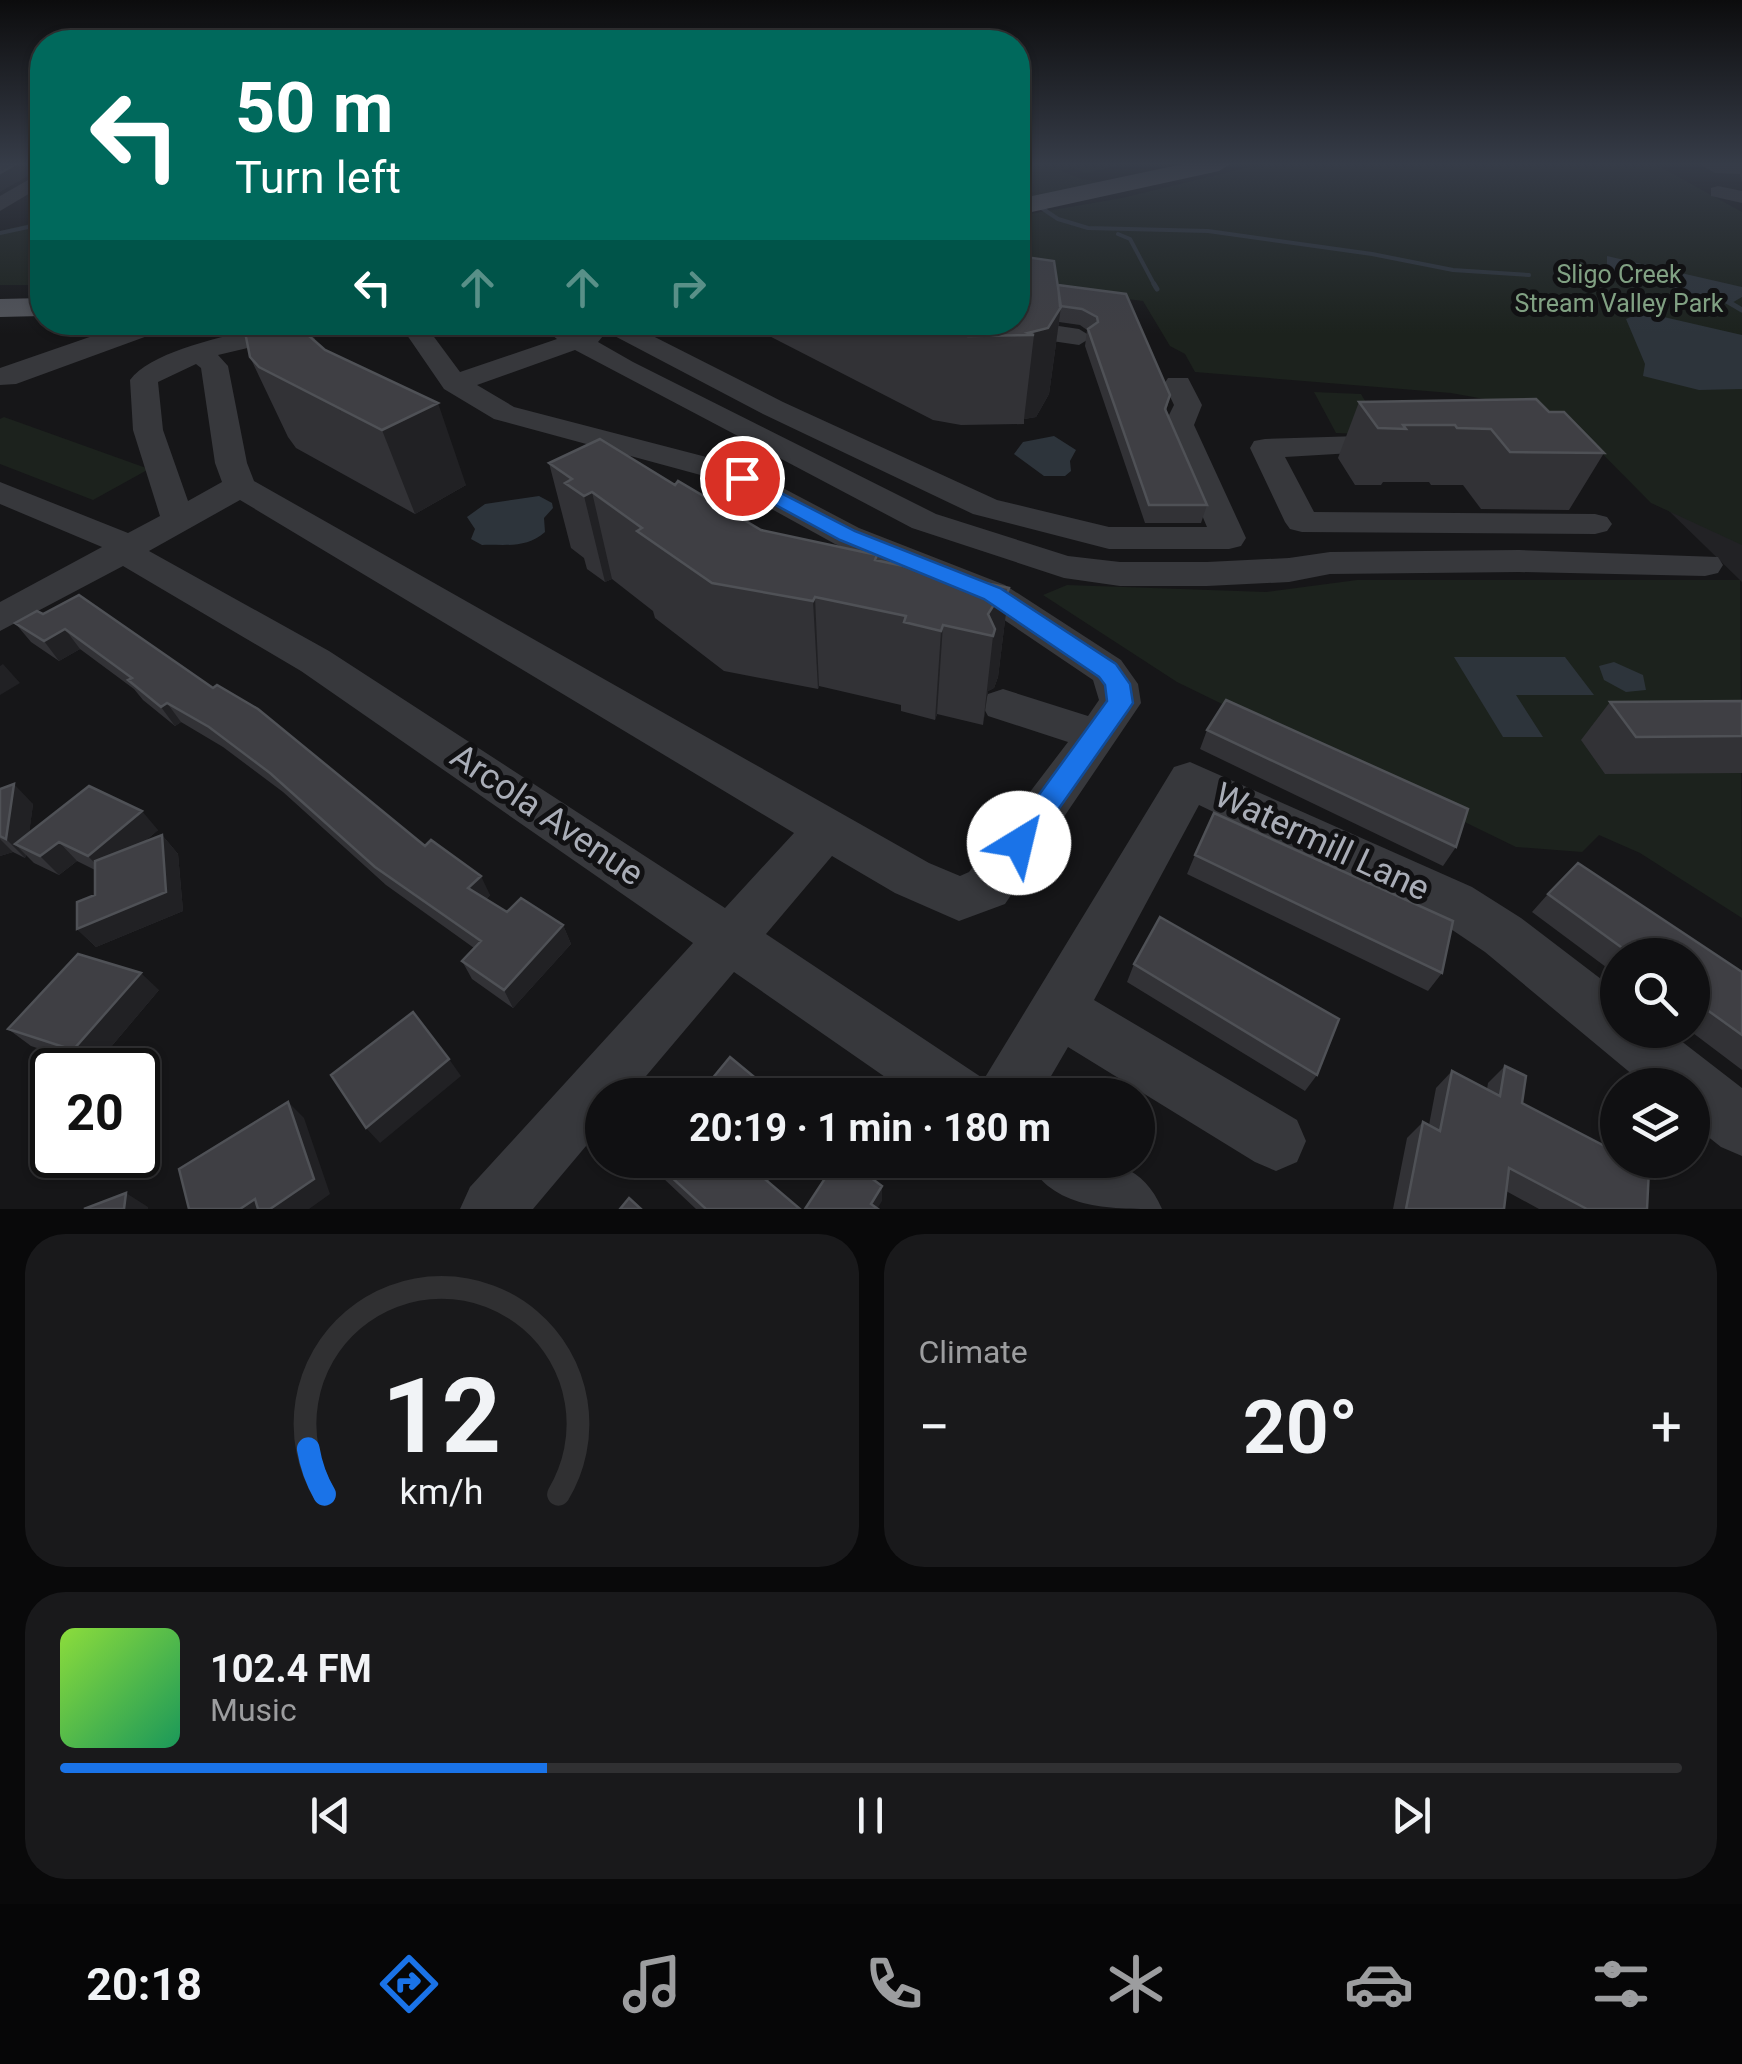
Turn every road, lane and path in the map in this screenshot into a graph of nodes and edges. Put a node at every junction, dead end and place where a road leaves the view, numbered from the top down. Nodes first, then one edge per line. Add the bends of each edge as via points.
1 (1030, 330) edge
2 (120, 335) edge
3 (265, 335) edge
4 (419, 335) edge
5 (569, 335) edge
6 (581, 335) edge
7 (644, 335) edge
8 (1079, 337) dead end
9 (200, 353) junction
10 (0, 376) edge
11 (454, 383) junction
12 (1178, 384) dead end
13 (1416, 444) edge
14 (240, 486) junction
15 (0, 492) edge
16 (0, 518) edge
17 (177, 518) junction
18 (1486, 521) junction
19 (1554, 521) junction
20 (1302, 522) junction
21 (1594, 524) dead end
22 (122, 550) junction
23 (1520, 561) junction
24 (1588, 562) junction
25 (1330, 564) junction
26 (1705, 565) dead end
27 (0, 618) edge
28 (1002, 705) dead end
29 (1097, 735) junction
30 (825, 830) junction
31 (728, 937) junction
32 (1059, 1010) junction
33 (1600, 1012) edge
34 (1645, 1048) edge
35 (1670, 1068) edge
36 (937, 1078) edge
37 (1018, 1078) edge
38 (1710, 1100) edge
39 (1742, 1126) edge
40 (1276, 1141) dead end
41 (1084, 1178) edge
42 (492, 1209) edge
43 (1130, 1209) edge

1 - 8 street
2 - 10 street
3 - 9 street
4 - 11 street
5 - 11 street
6 - 25 street via 862,492 996,548 1120,574
7 - 12 street via 789,416 985,507 1109,538 1229,538 1179,426 1188,405
9 - 14 street via 214,366
9 - 17 street via 144,380 148,430
11 - 29 street via 504,413 730,473 847,536 992,594 1118,684 1120,703
13 - 20 street via 1265,448
14 - 17 street
14 - 30 street
15 - 22 street, Arcola Avenue via 114,539
16 - 22 street, Arcola Avenue via 89,553
17 - 22 street
18 - 19 street
18 - 20 street
18 - 23 street
19 - 21 street
19 - 24 street
20 - 25 street
22 - 27 street
22 - 31 street, Arcola Avenue via 316,661
23 - 24 street
23 - 25 street
24 - 26 street
28 - 29 street
29 - 30 street via 987,888 959,899
30 - 31 street
31 - 36 street, Arcola Avenue
31 - 42 street
32 - 33 street, Watermill Lane via 1190,780 1454,902
32 - 37 street, Watermill Lane
32 - 40 street
34 - 35 street, Watermill Lane
38 - 39 street, Watermill Lane
41 - 43 street

